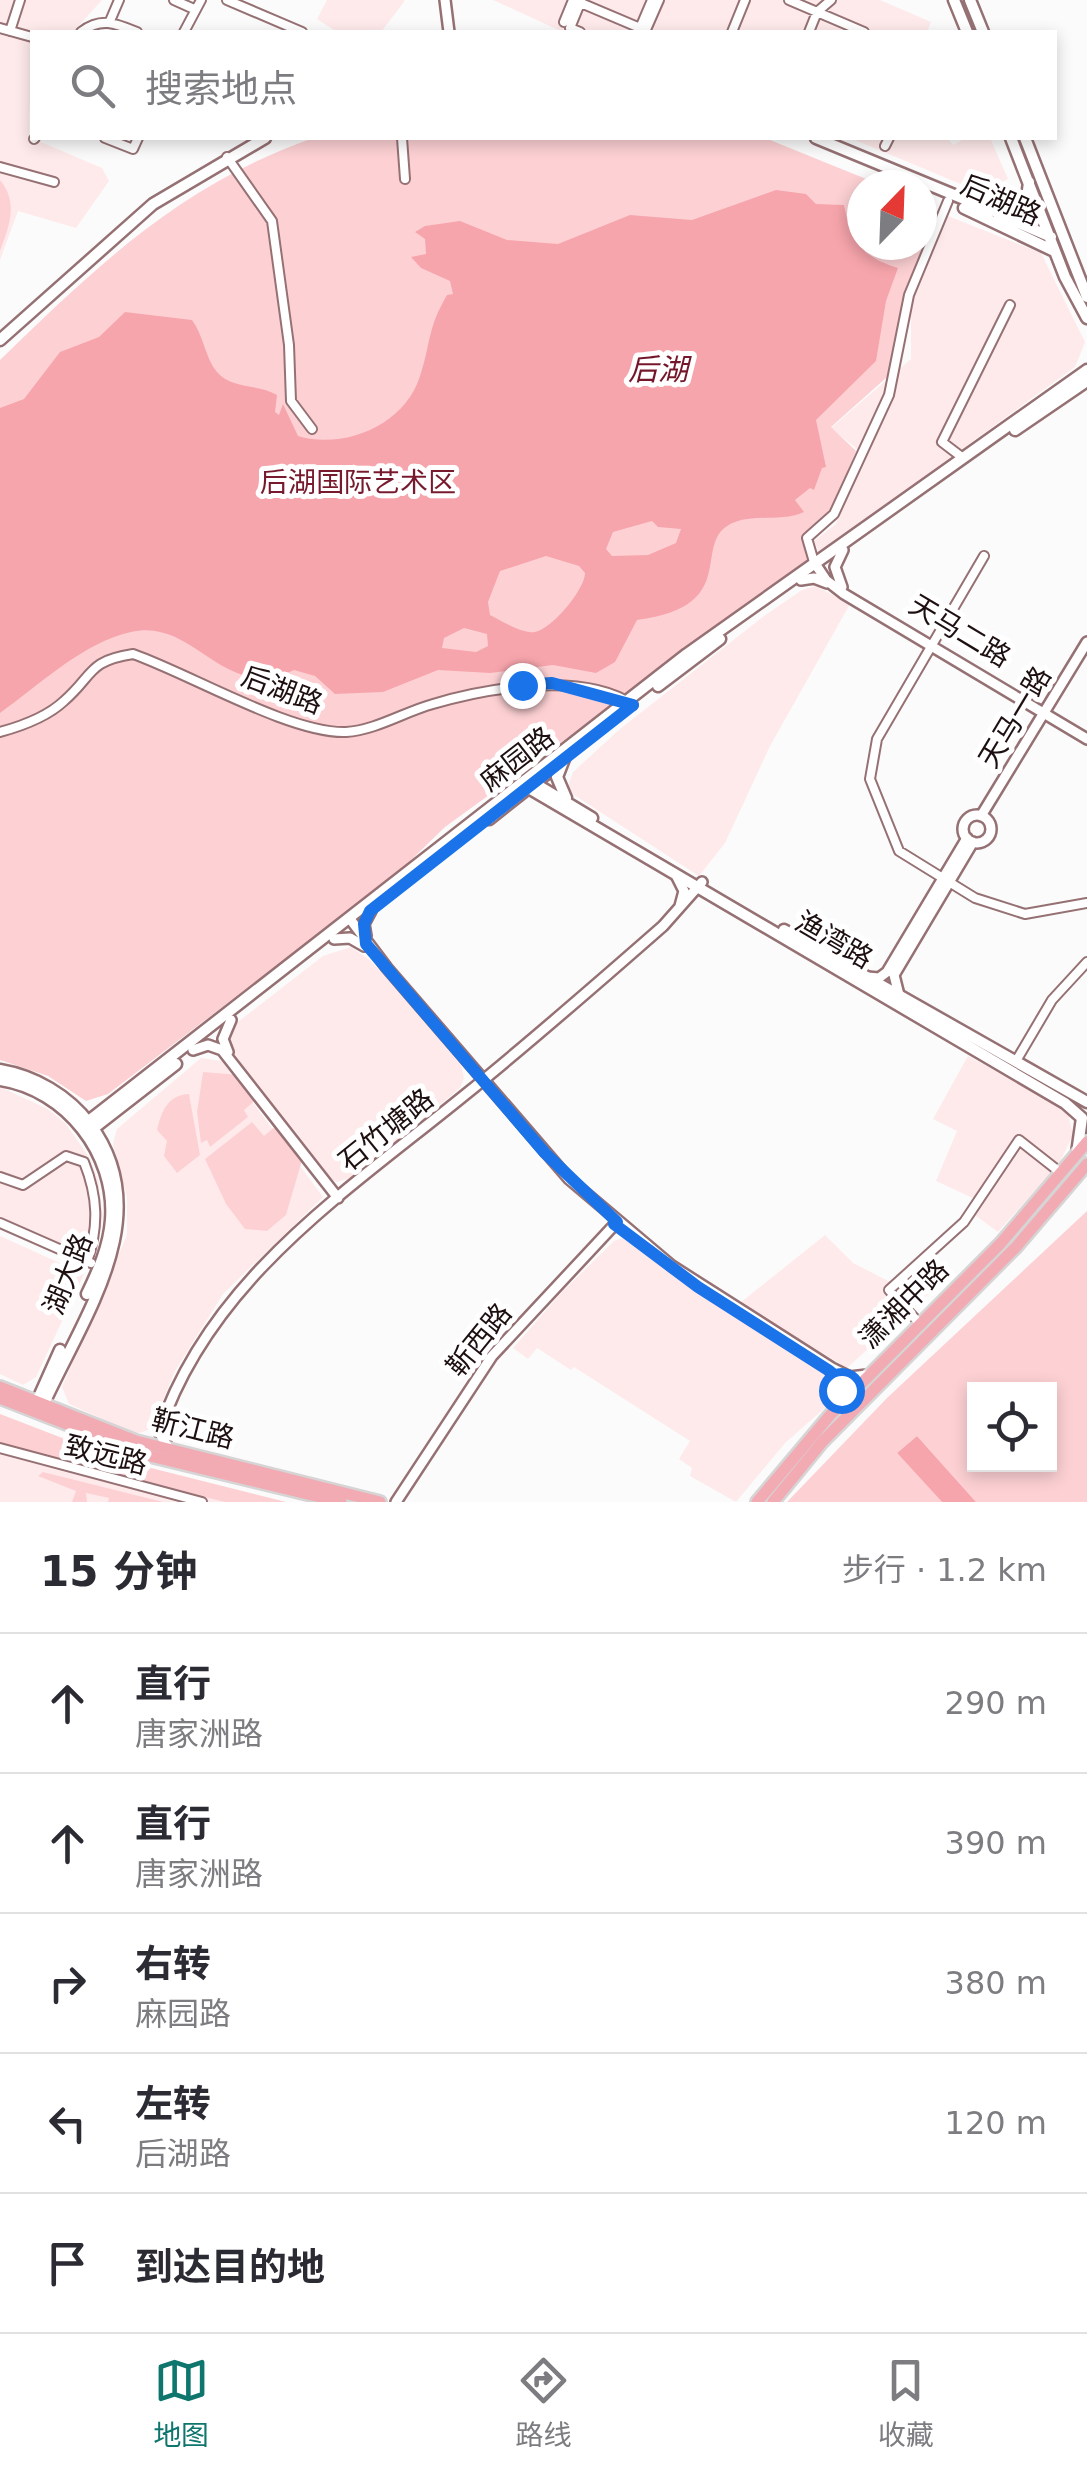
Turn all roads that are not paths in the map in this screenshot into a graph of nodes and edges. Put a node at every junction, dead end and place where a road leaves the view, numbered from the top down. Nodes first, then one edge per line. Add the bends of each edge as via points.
1 (20, 0) edge
2 (119, 0) edge
3 (174, 0) edge
4 (201, 0) edge
5 (227, 0) edge
6 (443, 0) edge
7 (656, 0) edge
8 (746, 0) edge
9 (789, 0) edge
10 (831, 0) edge
11 (954, 0) edge
12 (970, 0) edge
13 (578, 1) edge
14 (194, 9) junction
15 (818, 12) junction
16 (110, 22) junction
17 (564, 22) dead end
18 (0, 28) edge
19 (84, 30) edge
20 (132, 30) edge
21 (185, 30) edge
22 (297, 30) edge
23 (447, 30) edge
24 (575, 30) edge
25 (639, 30) edge
26 (641, 30) edge
27 (733, 30) edge
28 (810, 30) edge
29 (859, 30) edge
30 (966, 30) edge
31 (982, 30) edge
32 (10, 31) junction
33 (30, 36) edge
34 (110, 140) edge
35 (137, 140) edge
36 (245, 140) edge
37 (260, 140) edge
38 (402, 140) edge
39 (806, 140) edge
40 (821, 140) edge
41 (1013, 140) edge
42 (1025, 140) edge
43 (227, 157) junction
44 (0, 166) edge
45 (876, 170) edge
46 (406, 179) dead end
47 (54, 182) dead end
48 (1035, 184) junction
49 (937, 196) edge
50 (948, 201) junction
51 (1038, 205) junction
52 (986, 213) junction
53 (1017, 222) junction
54 (1048, 235) junction
55 (1063, 256) junction
56 (1087, 296) edge
57 (1010, 306) dead end
58 (1087, 318) edge
59 (0, 338) edge
60 (1087, 370) edge
61 (1087, 381) edge
62 (312, 429) dead end
63 (963, 458) junction
64 (842, 550) junction
65 (984, 556) dead end
66 (818, 564) junction
67 (801, 580) junction
68 (838, 587) junction
69 (1087, 642) edge
70 (932, 644) junction
71 (1087, 650) edge
72 (630, 703) junction
73 (1048, 712) junction
74 (0, 732) edge
75 (1087, 736) edge
76 (564, 759) junction
77 (528, 784) junction
78 (509, 803) junction
79 (562, 808) junction
80 (576, 808) junction
81 (984, 817) junction
82 (970, 840) junction
83 (671, 872) junction
84 (946, 880) junction
85 (697, 883) junction
86 (720, 900) junction
87 (1087, 903) edge
88 (682, 906) junction
89 (370, 911) junction
90 (349, 923) junction
91 (334, 940) junction
92 (365, 945) junction
93 (1087, 962) edge
94 (866, 977) junction
95 (902, 997) junction
96 (232, 1020) junction
97 (193, 1050) junction
98 (1016, 1062) junction
99 (470, 1066) junction
100 (493, 1069) junction
101 (0, 1070) edge
102 (481, 1079) junction
103 (0, 1080) edge
104 (470, 1089) junction
105 (490, 1090) junction
106 (65, 1098) junction
107 (1087, 1102) edge
108 (114, 1107) junction
109 (87, 1128) junction
110 (1087, 1142) edge
111 (107, 1152) junction
112 (1073, 1159) junction
113 (1087, 1164) edge
114 (1061, 1173) junction
115 (0, 1177) edge
116 (326, 1180) junction
117 (352, 1180) junction
118 (338, 1195) junction
119 (322, 1206) junction
120 (602, 1212) junction
121 (0, 1223) edge
122 (617, 1224) junction
123 (606, 1236) junction
124 (632, 1239) junction
125 (87, 1262) junction
126 (99, 1267) junction
127 (920, 1324) junction
128 (874, 1371) junction
129 (51, 1379) junction
130 (0, 1387) edge
131 (13, 1393) junction
132 (0, 1398) edge
133 (837, 1408) junction
134 (38, 1409) junction
135 (65, 1415) junction
136 (136, 1441) junction
137 (0, 1450) edge
138 (172, 1450) junction
139 (410, 1486) junction
140 (399, 1499) edge
141 (378, 1501) edge
142 (188, 1502) edge
143 (202, 1502) edge
144 (341, 1502) edge
145 (412, 1502) edge
146 (757, 1502) edge
147 (774, 1502) edge

1 - 32 street
2 - 16 street
3 - 14 street
4 - 14 street
5 - 22 street
6 - 23 street
7 - 26 street
8 - 27 street
9 - 15 street
10 - 15 street
11 - 30 main road
12 - 31 main road
13 - 17 street
13 - 24 street via 570,28
13 - 25 street
14 - 21 street
15 - 28 street
15 - 29 street
16 - 19 street
16 - 20 street
18 - 32 street
32 - 33 street
34 - 35 street via 133,149
36 - 59 main road via 142,206
37 - 43 main road
38 - 46 street
39 - 45 main road
40 - 52 main road, 后湖路
41 - 48 main road
42 - 48 main road
43 - 59 main road via 153,204
43 - 62 street via 272,221 290,400
44 - 47 street
48 - 51 main road
48 - 52 main road, 后湖路 via 1018,209
48 - 55 main road
49 - 50 main road, 后湖路
50 - 52 main road, 后湖路
50 - 66 street via 909,294 888,395 834,514 806,538
51 - 53 main road via 1031,219
51 - 54 main road
52 - 53 main road
52 - 55 main road, 后湖路
53 - 54 main road
54 - 55 main road
55 - 56 main road
55 - 58 main road
57 - 63 street via 942,442
60 - 63 main road, 麻园路
61 - 64 main road, 麻园路
63 - 66 main road, 麻园路
64 - 66 main road, 麻园路
64 - 68 street via 834,566
65 - 70 street
66 - 67 main road, 麻园路
66 - 68 street
66 - 72 main road, 麻园路
67 - 68 street
67 - 72 main road, 麻园路
68 - 70 street, 天马二路
69 - 73 street, 天马一路
70 - 73 street, 天马二路
70 - 84 street via 877,739 870,779 899,851
71 - 73 street, 天马一路
72 - 74 street, 后湖路 via 552,683 522,685 432,704 349,732 315,730 133,654 104,658 62,704
72 - 76 main road, 麻园路
72 - 77 main road, 麻园路
73 - 75 street, 天马二路
73 - 81 street, 天马一路
76 - 77 main road, 麻园路
76 - 80 main road via 557,783
77 - 78 main road, 麻园路
77 - 79 main road, 渔湾路
77 - 80 main road, 渔湾路
77 - 90 main road, 麻园路
78 - 79 main road via 534,798
78 - 89 main road, 麻园路
79 - 83 main road, 渔湾路
80 - 85 main road, 渔湾路
81 - 82 street, 天马一路 via 966,822
81 - 82 street, 天马一路 via 990,834
82 - 84 street, 天马一路
83 - 85 main road, 渔湾路
83 - 88 street via 684,886
84 - 87 street via 975,898 1025,914
84 - 94 street, 天马一路 via 887,972
84 - 95 street, 天马一路 via 894,975
85 - 86 main road, 渔湾路
85 - 88 street, 石竹塘路
85 - 94 main road, 渔湾路
86 - 88 street via 704,896
86 - 112 main road, 渔湾路 via 1076,1110 1083,1130
88 - 100 street, 石竹塘路
89 - 90 main road, 麻园路
89 - 92 street
90 - 91 main road, 麻园路
90 - 92 street
90 - 108 main road, 麻园路
91 - 92 street
91 - 96 main road, 麻园路
92 - 99 street
93 - 98 street via 1052,1000
94 - 95 main road, 渔湾路
95 - 98 main road, 渔湾路
96 - 97 main road, 麻园路
96 - 116 street via 226,1049
97 - 108 main road, 麻园路
97 - 116 street via 222,1050
98 - 107 main road, 渔湾路
99 - 100 street
99 - 102 street
99 - 104 street
100 - 102 street, 石竹塘路
100 - 105 street
101 - 106 main road
102 - 104 street, 石竹塘路
102 - 105 street
103 - 109 main road, 湖大路 via 32,1090
104 - 105 street
104 - 117 street, 石竹塘路
104 - 118 street, 石竹塘路
105 - 120 street via 544,1158
105 - 122 street
106 - 108 main road via 86,1110
106 - 109 main road
108 - 109 main road, 麻园路
108 - 111 main road via 104,1130
109 - 111 main road
109 - 126 main road, 湖大路 via 110,1199
110 - 112 main road, 潇湘中路
111 - 129 main road via 120,1207 118,1238
112 - 114 main road, 潇湘中路
113 - 147 main road, 潇湘中路 via 1016,1246 823,1441
114 - 127 main road, 潇湘中路
114 - 127 street via 1019,1140 964,1222 889,1290
115 - 125 street via 23,1184 66,1156 84,1162 97,1220
116 - 117 street
116 - 118 street
116 - 119 street
117 - 118 street, 石竹塘路
118 - 119 street, 石竹塘路
118 - 138 street, 石竹塘路 via 259,1268 212,1323 160,1429 161,1442
119 - 136 street, 石竹塘路 via 225,1298 186,1358 154,1432
120 - 122 street
120 - 123 street
121 - 125 street
122 - 123 street, 靳西路
122 - 124 street
122 - 128 street via 844,1375 861,1378
123 - 124 street
123 - 139 street, 靳西路 via 497,1356
123 - 140 street, 靳西路 via 492,1356
124 - 133 street via 828,1370 841,1384
125 - 126 street
126 - 129 main road, 湖大路
127 - 128 main road, 潇湘中路
128 - 133 main road, 潇湘中路
129 - 131 main road
129 - 134 main road
129 - 135 main road via 54,1402
130 - 131 main road, 靳江路
131 - 134 main road, 靳江路
132 - 134 main road
133 - 146 main road, 潇湘中路
134 - 135 main road, 靳江路
134 - 144 main road via 157,1458
135 - 136 main road, 靳江路
136 - 138 main road, 靳江路
137 - 142 street
137 - 143 street, 致远路
138 - 141 main road, 靳江路
139 - 140 street, 靳西路
139 - 145 street
140 - 141 street

